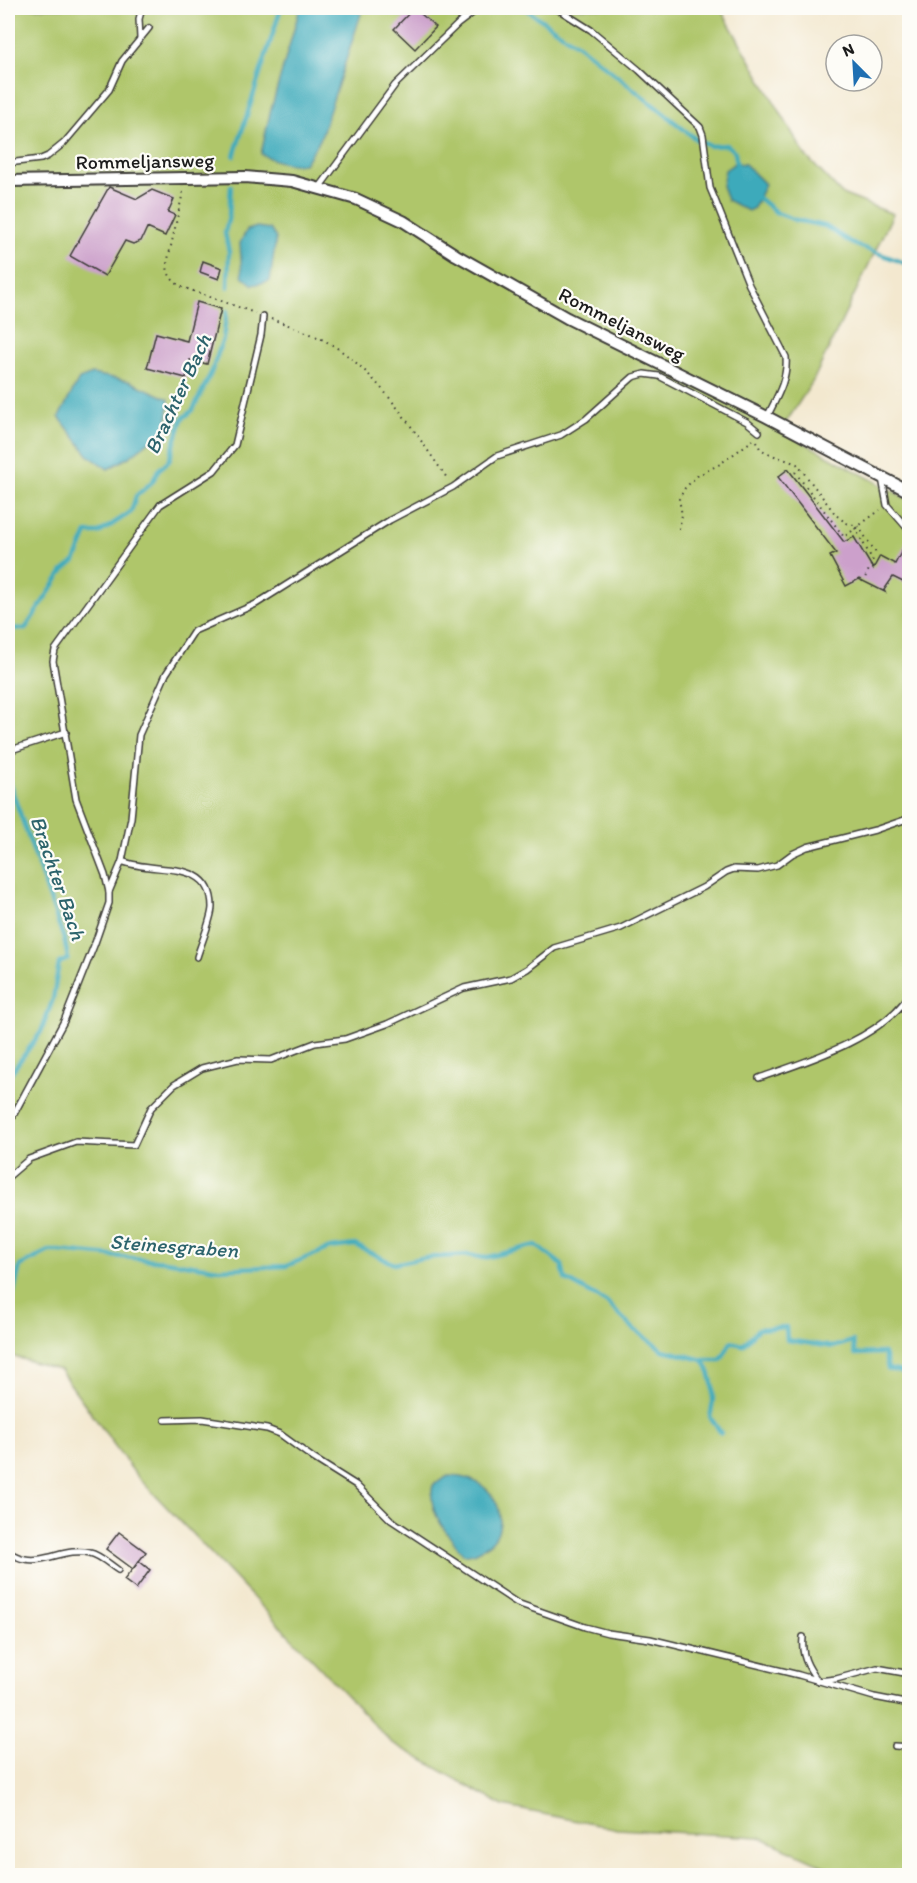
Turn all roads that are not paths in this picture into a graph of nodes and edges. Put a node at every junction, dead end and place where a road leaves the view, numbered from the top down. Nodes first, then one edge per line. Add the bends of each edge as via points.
1 (142, 8) edge
2 (479, 8) edge
3 (556, 8) edge
4 (150, 28) dead end
5 (139, 40) junction
6 (94, 95) dead end
7 (96, 106) junction
8 (8, 162) edge
9 (8, 181) edge
10 (319, 188) junction
11 (263, 316) road end
12 (767, 417) junction
13 (759, 432) dead end
14 (882, 476) junction
15 (909, 492) edge
16 (907, 528) dead end
17 (66, 732) junction
18 (8, 751) edge
19 (909, 818) edge
20 (122, 861) junction
21 (109, 892) junction
22 (197, 957) dead end
23 (909, 994) edge
24 (759, 1078) dead end
25 (8, 1125) edge
26 (8, 1177) edge
27 (165, 1420) dead end
28 (8, 1552) edge
29 (118, 1570) dead end
30 (803, 1636) dead end
31 (909, 1674) edge
32 (818, 1681) junction
33 (909, 1704) edge
34 (895, 1746) dead end
35 (909, 1747) edge

1 - 5 lane
2 - 10 lane via 395,85
3 - 12 lane via 591,30 700,127 710,188 749,285 786,357 783,385
4 - 5 lane
5 - 7 lane
6 - 7 lane
7 - 8 lane via 48,156
9 - 10 street, Rommeljansweg via 245,177
10 - 12 street, Rommeljansweg via 356,199 403,221 567,318
11 - 17 lane via 235,445 214,471 160,505 55,650 53,661
12 - 14 street, Rommeljansweg
13 - 20 lane via 659,376 633,377 586,419 561,435 497,456 453,487 390,520 256,604 194,631 166,674 139,735 131,818
14 - 15 street, Rommeljansweg
14 - 16 lane via 887,505
17 - 18 lane
17 - 21 lane via 76,799
19 - 26 lane via 807,847 777,865 726,872 621,928 554,948 511,978 464,988 345,1039 315,1043 272,1060 238,1059 202,1068 174,1085 151,1108 134,1145 76,1142 29,1159
20 - 21 lane
20 - 22 lane via 187,871 204,882 212,907
21 - 25 lane via 109,903 64,1021
23 - 24 lane via 896,1012 872,1030 816,1058
27 - 32 lane via 202,1419 280,1434 356,1485 391,1520 517,1603 608,1633 650,1639
28 - 29 lane via 34,1560 66,1552 86,1552
30 - 32 lane via 807,1666
31 - 32 lane via 877,1668
32 - 33 lane
34 - 35 lane

